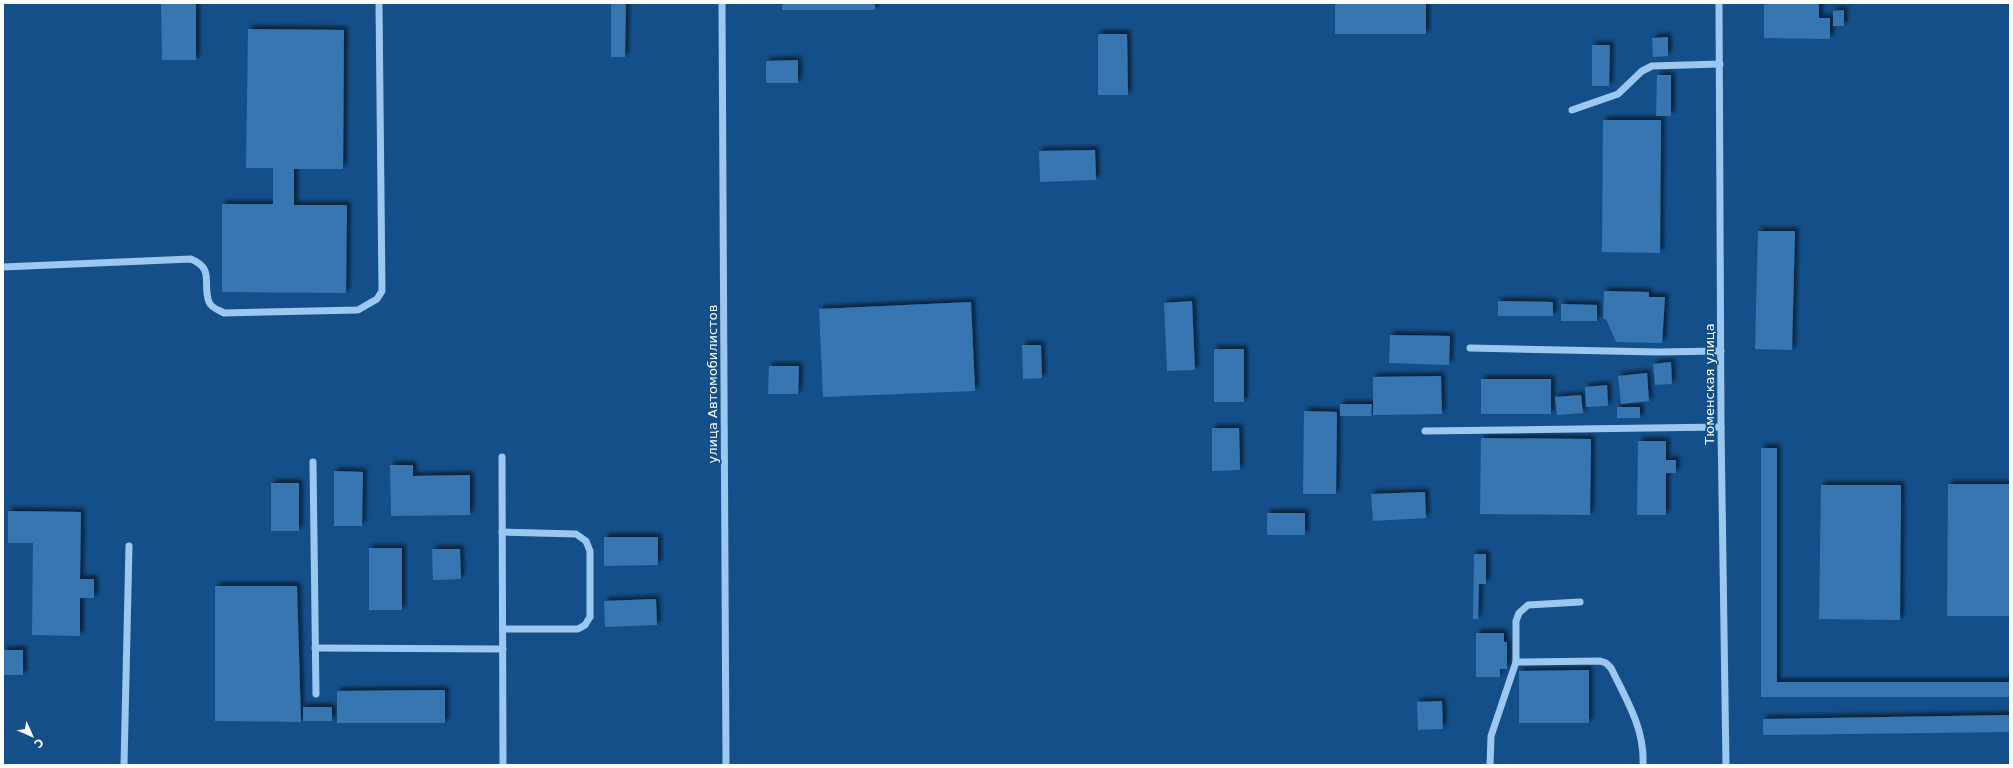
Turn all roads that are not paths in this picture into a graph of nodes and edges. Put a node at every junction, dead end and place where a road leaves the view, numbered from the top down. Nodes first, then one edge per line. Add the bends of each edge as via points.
1 (379, 3) edge
2 (722, 3) edge
3 (1719, 3) edge
4 (1720, 64) junction
5 (1572, 110) dead end
6 (3, 267) edge
7 (1470, 348) dead end
8 (1721, 351) junction
9 (1721, 427) junction
10 (1425, 431) dead end
11 (502, 457) dead end
12 (314, 462) dead end
13 (502, 532) junction
14 (129, 546) dead end
15 (1580, 602) dead end
16 (502, 629) junction
17 (315, 648) junction
18 (502, 649) junction
19 (1516, 662) junction
20 (316, 694) dead end
21 (124, 765) edge
22 (503, 765) edge
23 (726, 765) edge
24 (1490, 765) edge
25 (1644, 765) edge
26 (1726, 765) edge

1 - 6 street via 382,291 377,299 358,310 224,313 209,302 206,272 201,263 191,259
2 - 23 street, улица Автомобилистов
3 - 4 street, Тюменская улица
4 - 5 street via 1652,66 1642,71 1618,94
4 - 8 street, Тюменская улица
7 - 8 street
8 - 9 street, Тюменская улица
9 - 10 street
9 - 26 street, Тюменская улица
11 - 13 street
12 - 17 street
13 - 16 street
13 - 16 street via 576,534 586,541 590,551 590,617 585,625 578,629
14 - 21 street
15 - 19 street via 1524,607 1516,621
16 - 18 street
17 - 18 street
17 - 20 street
18 - 22 street
19 - 24 street via 1491,736
19 - 25 street via 1600,661 1611,668 1639,725

